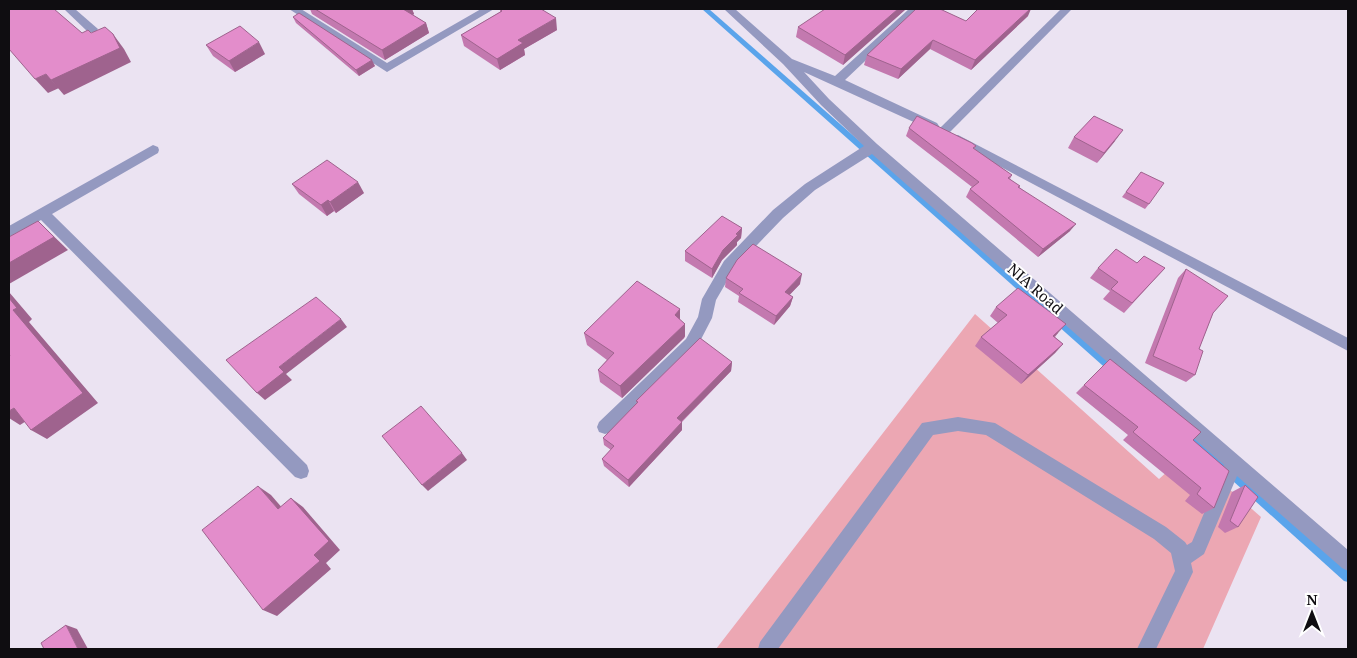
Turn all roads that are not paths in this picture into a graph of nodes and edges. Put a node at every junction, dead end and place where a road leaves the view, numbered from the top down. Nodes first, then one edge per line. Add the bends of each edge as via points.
1 (69, 9) edge
2 (294, 9) edge
3 (489, 9) edge
4 (915, 9) edge
5 (1067, 9) edge
6 (735, 11) edge
7 (92, 29) dead end
8 (787, 61) junction
9 (837, 81) junction
10 (944, 131) junction
11 (873, 147) junction
12 (153, 150) dead end
13 (43, 213) junction
14 (9, 232) edge
15 (1348, 345) edge
16 (605, 427) dead end
17 (301, 471) dead end
18 (1230, 471) junction
19 (1182, 558) junction
20 (1348, 562) edge
21 (767, 649) edge
22 (1146, 649) edge

1 - 7 street
2 - 3 street via 387,68
4 - 9 street
5 - 10 street
6 - 8 street, NIA Road
8 - 9 street
8 - 11 street, NIA Road
9 - 10 street
10 - 15 street
11 - 16 street via 810,187 778,214 729,265 709,299 691,344
11 - 18 street, NIA Road
12 - 13 street
13 - 14 street
13 - 17 street
18 - 19 street via 1198,548
18 - 20 street, NIA Road
19 - 21 street via 1179,548 1160,533 989,428 958,424 928,428
19 - 22 street via 1184,572

